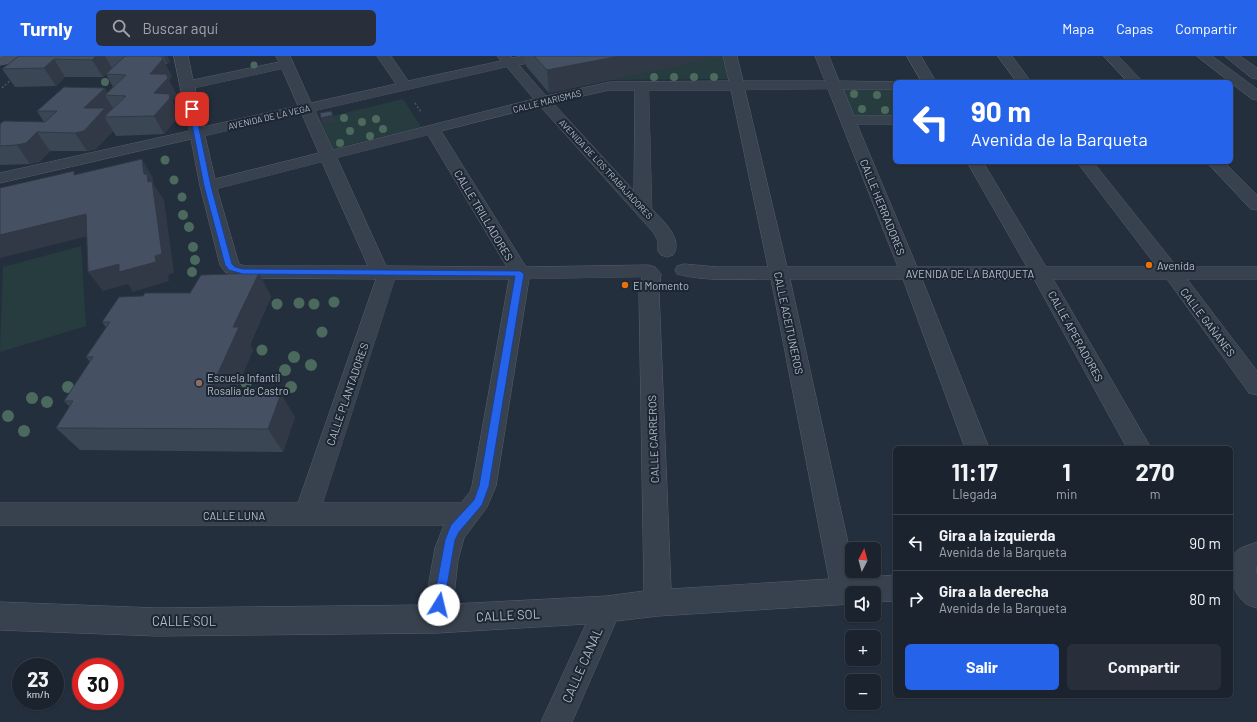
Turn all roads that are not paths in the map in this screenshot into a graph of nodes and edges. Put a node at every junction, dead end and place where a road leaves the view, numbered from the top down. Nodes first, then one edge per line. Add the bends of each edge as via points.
1 (27, 56) edge
2 (181, 56) edge
3 (384, 56) edge
4 (539, 56) edge
5 (730, 56) edge
6 (822, 56) edge
7 (914, 56) edge
8 (1004, 56) edge
9 (1111, 56) edge
10 (1204, 56) edge
11 (1232, 56) edge
12 (507, 59) edge
13 (285, 60) edge
14 (0, 61) edge
15 (1257, 75) edge
16 (928, 80) edge
17 (1022, 80) edge
18 (1134, 80) edge
19 (188, 85) junction
20 (736, 85) junction
21 (834, 85) junction
22 (893, 85) edge
23 (404, 86) junction
24 (642, 86) junction
25 (1257, 96) edge
26 (543, 101) junction
27 (306, 108) junction
28 (848, 120) junction
29 (893, 120) edge
30 (432, 129) junction
31 (197, 133) junction
32 (327, 156) junction
33 (976, 164) edge
34 (1087, 164) edge
35 (1217, 164) edge
36 (0, 178) edge
37 (208, 186) junction
38 (1257, 205) edge
39 (643, 209) junction
40 (667, 251) junction
41 (684, 270) junction
42 (650, 272) junction
43 (910, 272) junction
44 (1040, 272) junction
45 (384, 273) junction
46 (779, 273) junction
47 (1172, 273) junction
48 (1257, 273) edge
49 (520, 274) junction
50 (1257, 387) edge
51 (976, 446) edge
52 (1139, 446) edge
53 (0, 514) edge
54 (468, 514) junction
55 (306, 515) junction
56 (1243, 565) edge
57 (893, 588) edge
58 (881, 589) edge
59 (845, 591) joint
60 (1257, 595) edge
61 (658, 603) junction
62 (607, 609) junction
63 (0, 616) edge
64 (436, 619) junction
65 (556, 722) edge

1 - 14 main road
2 - 19 street
3 - 23 street
4 - 12 street, AVENIDA DE LA VEGA
5 - 20 street, CALLE ACEITUNEROS
6 - 21 street, CALLE HERRADORES
7 - 16 street
8 - 17 street
9 - 18 street
10 - 25 street
11 - 15 street
12 - 23 street, AVENIDA DE LA VEGA
12 - 26 street, AVENIDA DE LOS TRABAJADORES
13 - 19 street via 242,67
13 - 27 street
19 - 31 street
20 - 21 street, CALLE MARISMAS
20 - 24 street, CALLE MARISMAS
20 - 46 street, CALLE ACEITUNEROS
21 - 22 street, CALLE MARISMAS
21 - 28 street, CALLE HERRADORES
23 - 27 street, AVENIDA DE LA VEGA
24 - 26 street, CALLE MARISMAS via 603,87
24 - 39 street
26 - 30 street, CALLE MARISMAS
26 - 39 street, AVENIDA DE LOS TRABAJADORES
27 - 31 street, AVENIDA DE LA VEGA
27 - 32 street
28 - 29 street
28 - 43 street, CALLE HERRADORES
30 - 32 street, CALLE MARISMAS
30 - 49 street, CALLE TRILLADORES
31 - 36 street, AVENIDA DE LA VEGA
31 - 37 street
32 - 37 street, CALLE MARISMAS
32 - 45 street
33 - 44 street, CALLE APERADORES
34 - 47 street, CALLE GAÑANES
35 - 38 street
37 - 45 street via 229,265 232,268 243,272
39 - 40 street, AVENIDA DE LOS TRABAJADORES via 663,233 667,241
40 - 41 street via 683,259 686,263
40 - 42 street via 655,252 646,258 645,267
41 - 42 street via 678,275 664,278
41 - 46 street, AVENIDA DE LA BARQUETA
42 - 49 street
42 - 61 street, CALLE CARREROS
43 - 44 street, AVENIDA DE LA BARQUETA
43 - 46 street, AVENIDA DE LA BARQUETA
43 - 51 street, CALLE HERRADORES
44 - 47 street, AVENIDA DE LA BARQUETA
44 - 52 street, CALLE APERADORES
45 - 49 street
45 - 55 street, CALLE PLANTADORES
46 - 59 street, CALLE ACEITUNEROS
47 - 48 street, AVENIDA DE LA BARQUETA
47 - 50 street, CALLE GAÑANES
49 - 54 street via 484,486 478,502
53 - 55 street, CALLE LUNA
54 - 55 street, CALLE LUNA
54 - 64 street via 455,529 450,540
56 - 60 street via 1245,580
57 - 58 street, CALLE SOL
59 - 61 street, CALLE SOL
61 - 62 street, CALLE SOL
62 - 64 street, CALLE SOL
62 - 65 street, CALLE CANAL
63 - 64 street, CALLE SOL via 157,622

